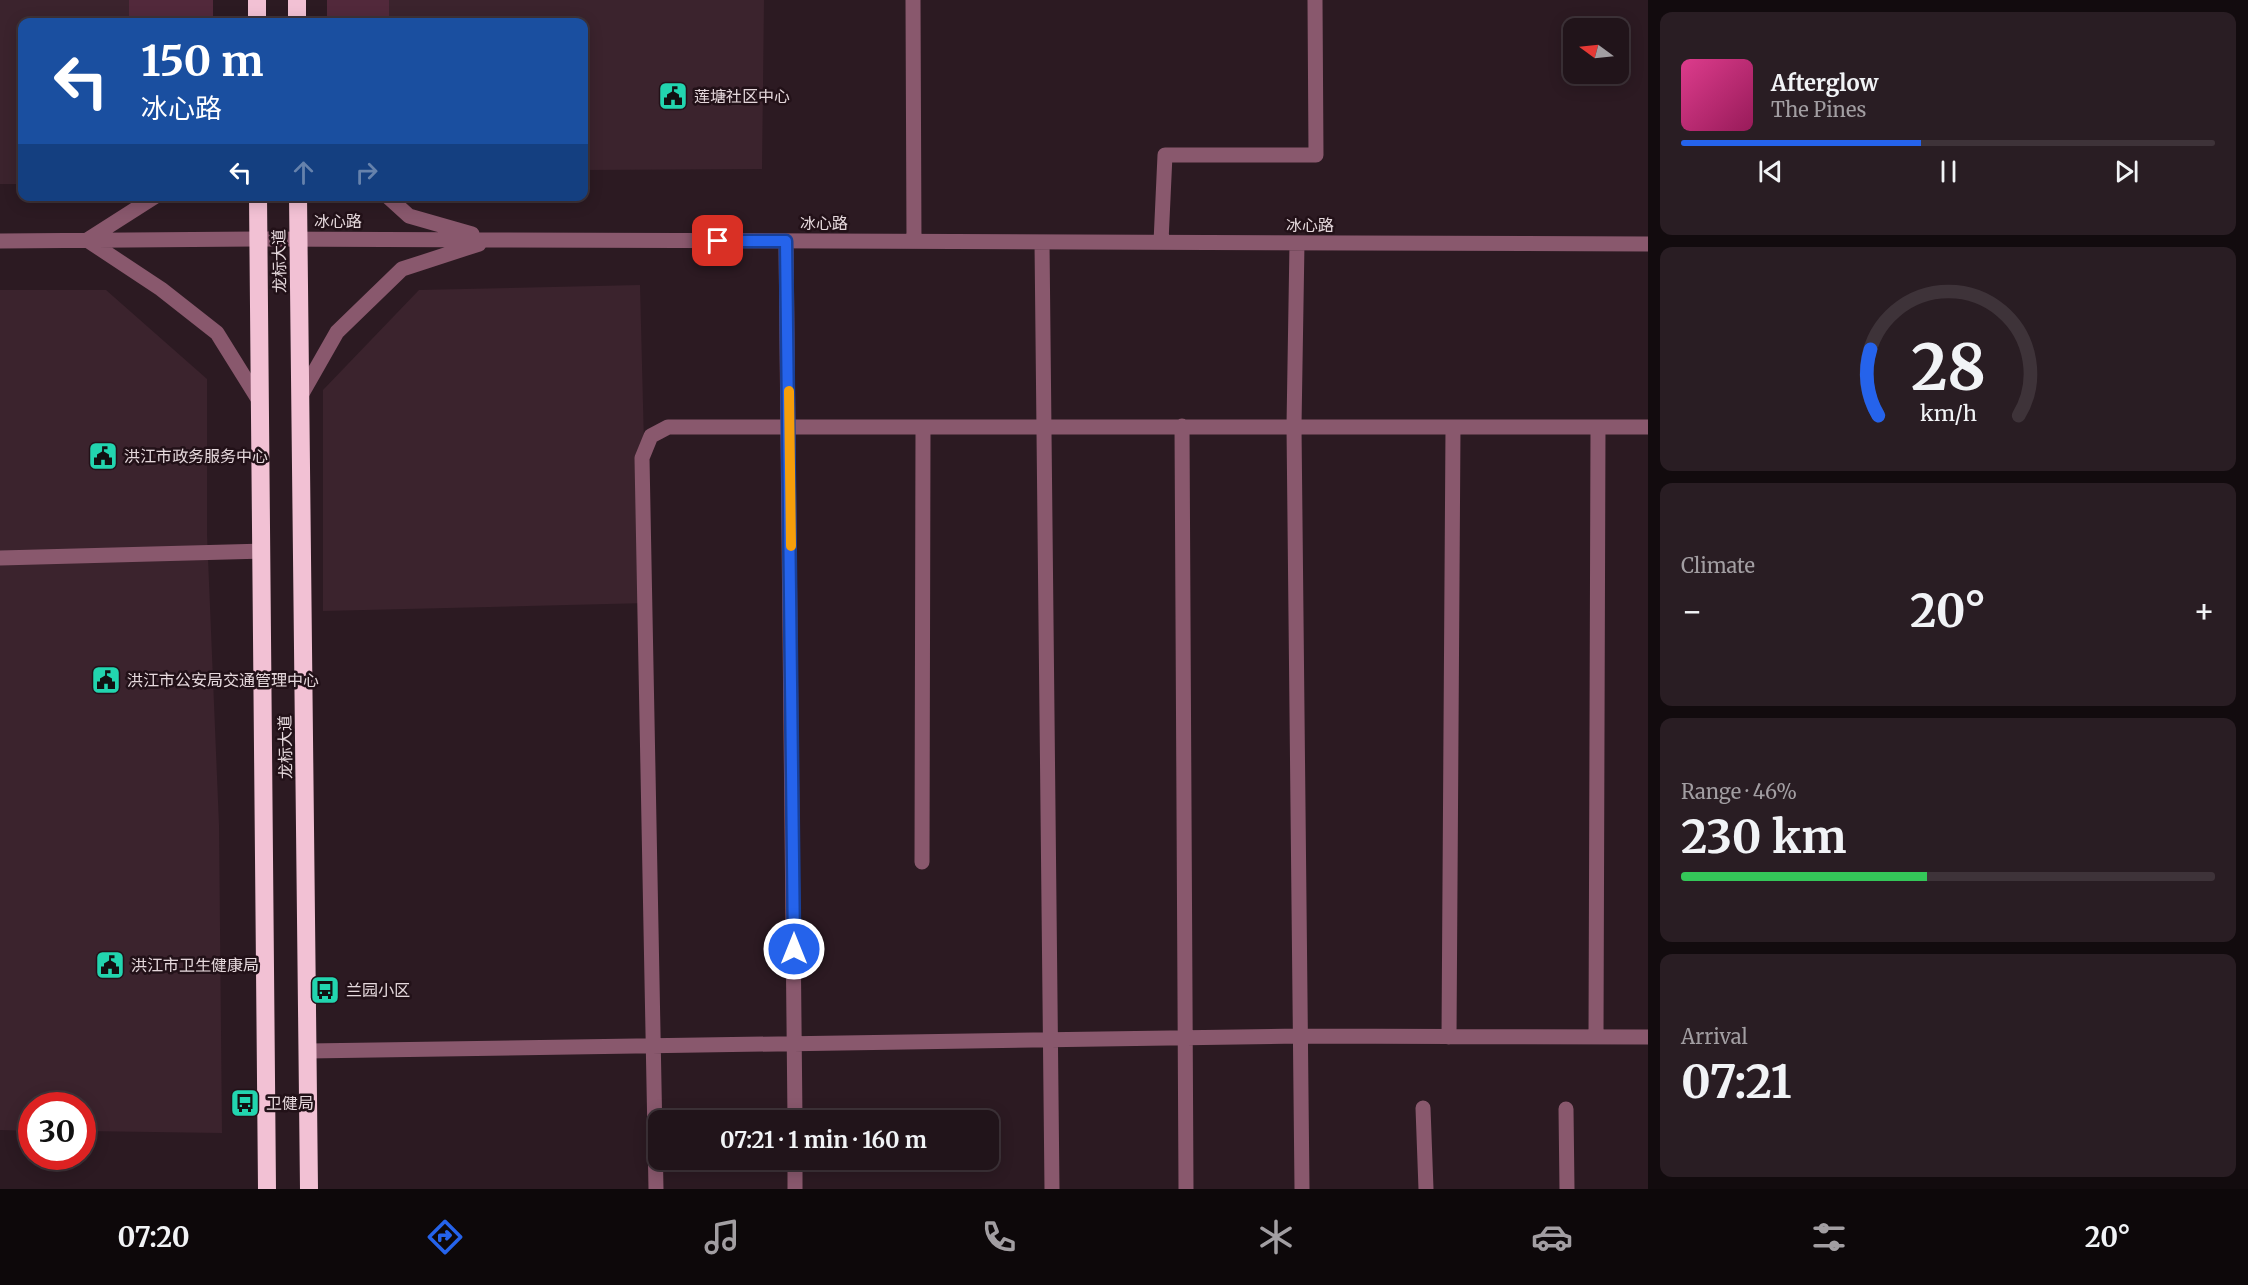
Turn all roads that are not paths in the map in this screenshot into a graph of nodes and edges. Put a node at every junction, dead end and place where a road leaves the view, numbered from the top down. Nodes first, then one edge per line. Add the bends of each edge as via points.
1 (257, 0) edge
2 (297, 0) edge
3 (913, 0) edge
4 (1315, 0) edge
5 (257, 18) edge
6 (297, 18) edge
7 (148, 201) edge
8 (258, 201) edge
9 (298, 201) edge
10 (392, 201) edge
11 (259, 239) junction
12 (298, 239) junction
13 (87, 240) junction
14 (492, 240) junction
15 (0, 241) edge
16 (786, 241) junction
17 (914, 241) junction
18 (1042, 242) junction
19 (1161, 242) junction
20 (1297, 243) junction
21 (1648, 244) edge
22 (300, 397) junction
23 (260, 402) junction
24 (1182, 426) junction
25 (1294, 426) junction
26 (790, 427) junction
27 (923, 427) junction
28 (1043, 427) junction
29 (1453, 427) junction
30 (1598, 427) junction
31 (1648, 427) edge
32 (261, 551) junction
33 (0, 558) edge
34 (922, 862) dead end
35 (1299, 1036) junction
36 (1449, 1037) junction
37 (1596, 1037) junction
38 (1648, 1037) edge
39 (1183, 1038) junction
40 (1051, 1040) junction
41 (794, 1044) junction
42 (653, 1046) junction
43 (308, 1052) junction
44 (1423, 1108) dead end
45 (1566, 1109) dead end
46 (795, 1110) edge
47 (795, 1170) edge
48 (267, 1189) edge
49 (309, 1189) edge
50 (656, 1189) edge
51 (795, 1189) edge
52 (1052, 1189) edge
53 (1186, 1189) edge
54 (1302, 1189) edge
55 (1426, 1189) edge
56 (1568, 1189) edge

1 - 5 highway
2 - 6 highway
3 - 17 street
4 - 19 street via 1316,155 1165,155
7 - 13 street
8 - 11 highway, 龙标大道
9 - 12 highway, 龙标大道
10 - 14 street via 409,216
11 - 12 street, 冰心路
11 - 13 street, 冰心路
11 - 23 highway, 龙标大道
12 - 14 street, 冰心路
12 - 22 highway, 龙标大道
13 - 15 street, 冰心路
13 - 23 street via 161,289 217,333
14 - 16 street, 冰心路
14 - 22 street via 402,268 337,332
16 - 17 street, 冰心路
16 - 26 street
17 - 18 street, 冰心路
18 - 19 street, 冰心路
18 - 28 street
19 - 20 street, 冰心路
20 - 21 street, 冰心路
20 - 25 street
22 - 43 highway, 龙标大道
23 - 32 highway, 龙标大道
24 - 25 street
24 - 28 street
24 - 39 street
25 - 29 street
25 - 35 street
26 - 27 street
26 - 41 street
26 - 42 street via 668,427 651,436 642,458
27 - 28 street
27 - 34 street
28 - 40 street
29 - 30 street
29 - 36 street
30 - 31 street
30 - 37 street
32 - 33 street
32 - 48 highway, 龙标大道
35 - 36 street
35 - 39 street
35 - 54 street
36 - 37 street
37 - 38 street
39 - 40 street
39 - 53 street
40 - 41 street
40 - 52 street
41 - 42 street
41 - 46 street
42 - 43 street
42 - 50 street
43 - 49 highway, 龙标大道
44 - 55 street
45 - 56 street
47 - 51 street

